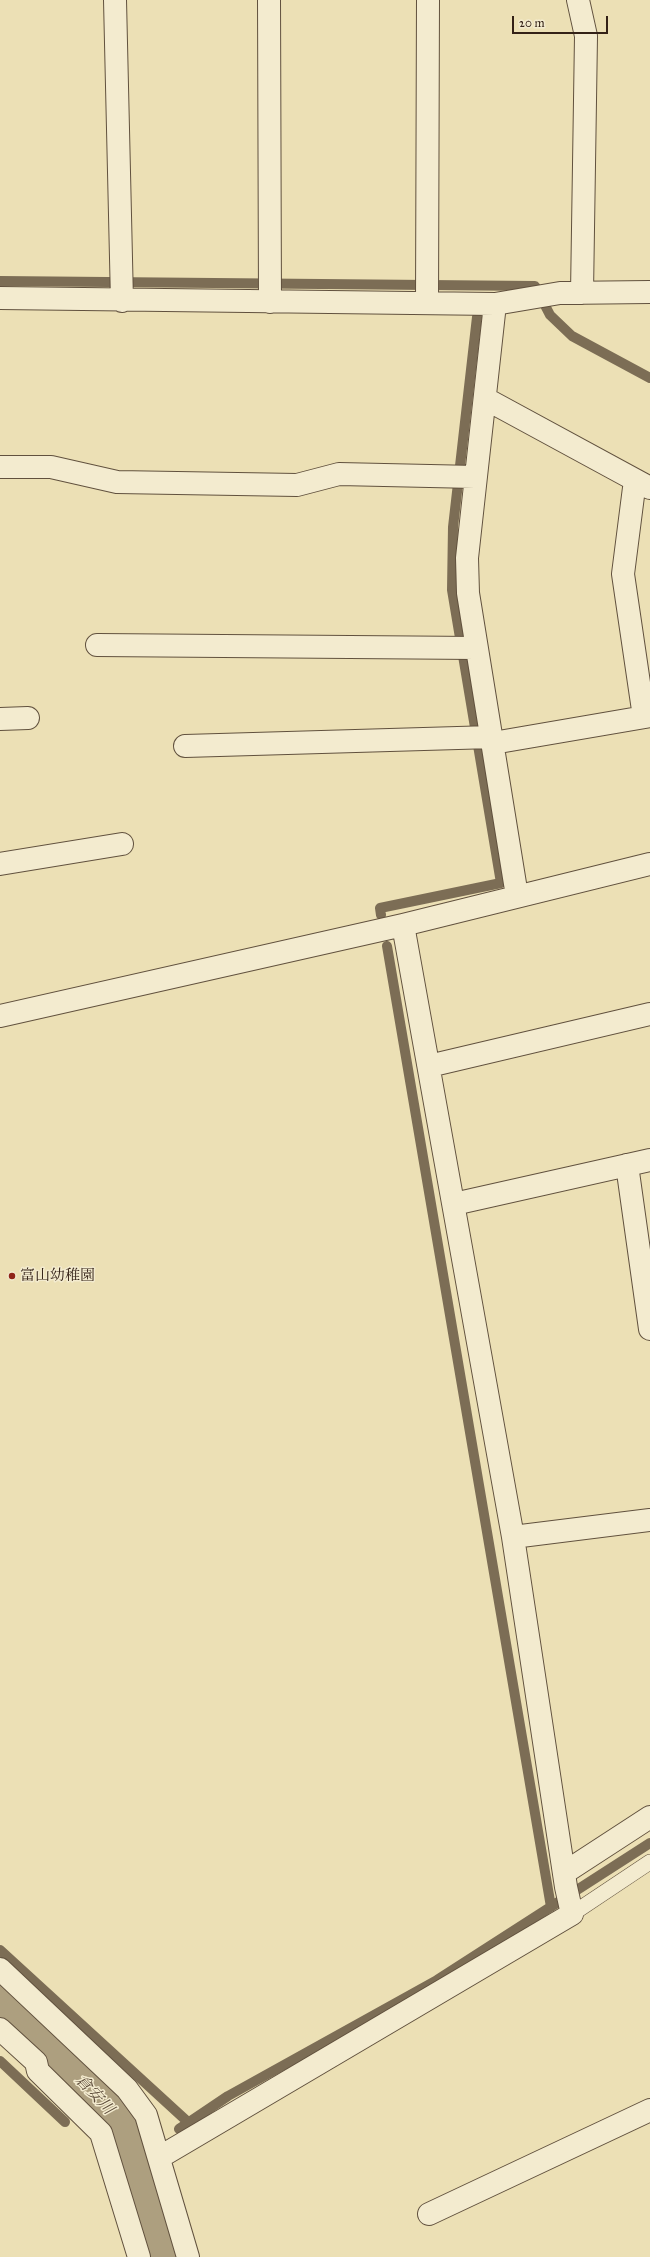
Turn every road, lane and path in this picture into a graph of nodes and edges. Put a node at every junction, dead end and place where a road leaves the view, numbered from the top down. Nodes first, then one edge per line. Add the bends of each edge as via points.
1 (115, 0) edge
2 (269, 0) edge
3 (428, 0) edge
4 (578, 0) edge
5 (122, 289) junction
6 (270, 292) junction
7 (650, 292) edge
8 (427, 293) junction
9 (582, 293) junction
10 (0, 298) edge
11 (495, 304) junction
12 (486, 399) junction
13 (0, 467) edge
14 (464, 477) junction
15 (643, 484) edge
16 (97, 645) dead end
17 (465, 648) junction
18 (647, 717) edge
19 (28, 718) dead end
20 (0, 719) edge
21 (483, 739) junction
22 (185, 746) dead end
23 (122, 844) dead end
24 (0, 864) edge
25 (650, 864) edge
26 (517, 896) junction
27 (403, 925) junction
28 (650, 1014) edge
29 (0, 1016) edge
30 (429, 1066) junction
31 (650, 1160) edge
32 (627, 1165) junction
33 (454, 1204) junction
34 (650, 1329) edge
35 (650, 1520) edge
36 (513, 1537) junction
37 (650, 1817) edge
38 (650, 1862) edge
39 (568, 1895) junction
40 (0, 1970) edge
41 (0, 2030) edge
42 (650, 2110) edge
43 (160, 2157) junction
44 (429, 2214) dead end
45 (139, 2257) edge
46 (188, 2257) edge

1 - 5 street
2 - 6 street
3 - 8 street
4 - 9 street via 586,36
5 - 6 street
5 - 10 street
6 - 8 street
7 - 9 street
8 - 11 street
9 - 11 street
11 - 12 street
12 - 14 street
12 - 15 street
13 - 14 street via 51,467 117,482 297,485 339,474
14 - 17 street via 468,593
15 - 18 street via 623,574
16 - 17 street
17 - 21 street
18 - 21 street
19 - 20 street
21 - 22 street
21 - 26 street
23 - 24 street
25 - 26 street
26 - 27 street
27 - 29 street
27 - 30 street
28 - 30 street
30 - 33 street
31 - 32 street
32 - 33 street
32 - 34 street
33 - 36 street
35 - 36 street
36 - 39 street
37 - 39 street
38 - 39 lane
39 - 43 street
40 - 43 street via 127,2089 146,2115
41 - 45 street via 36,2062 38,2071 101,2133
42 - 44 street
43 - 46 street

